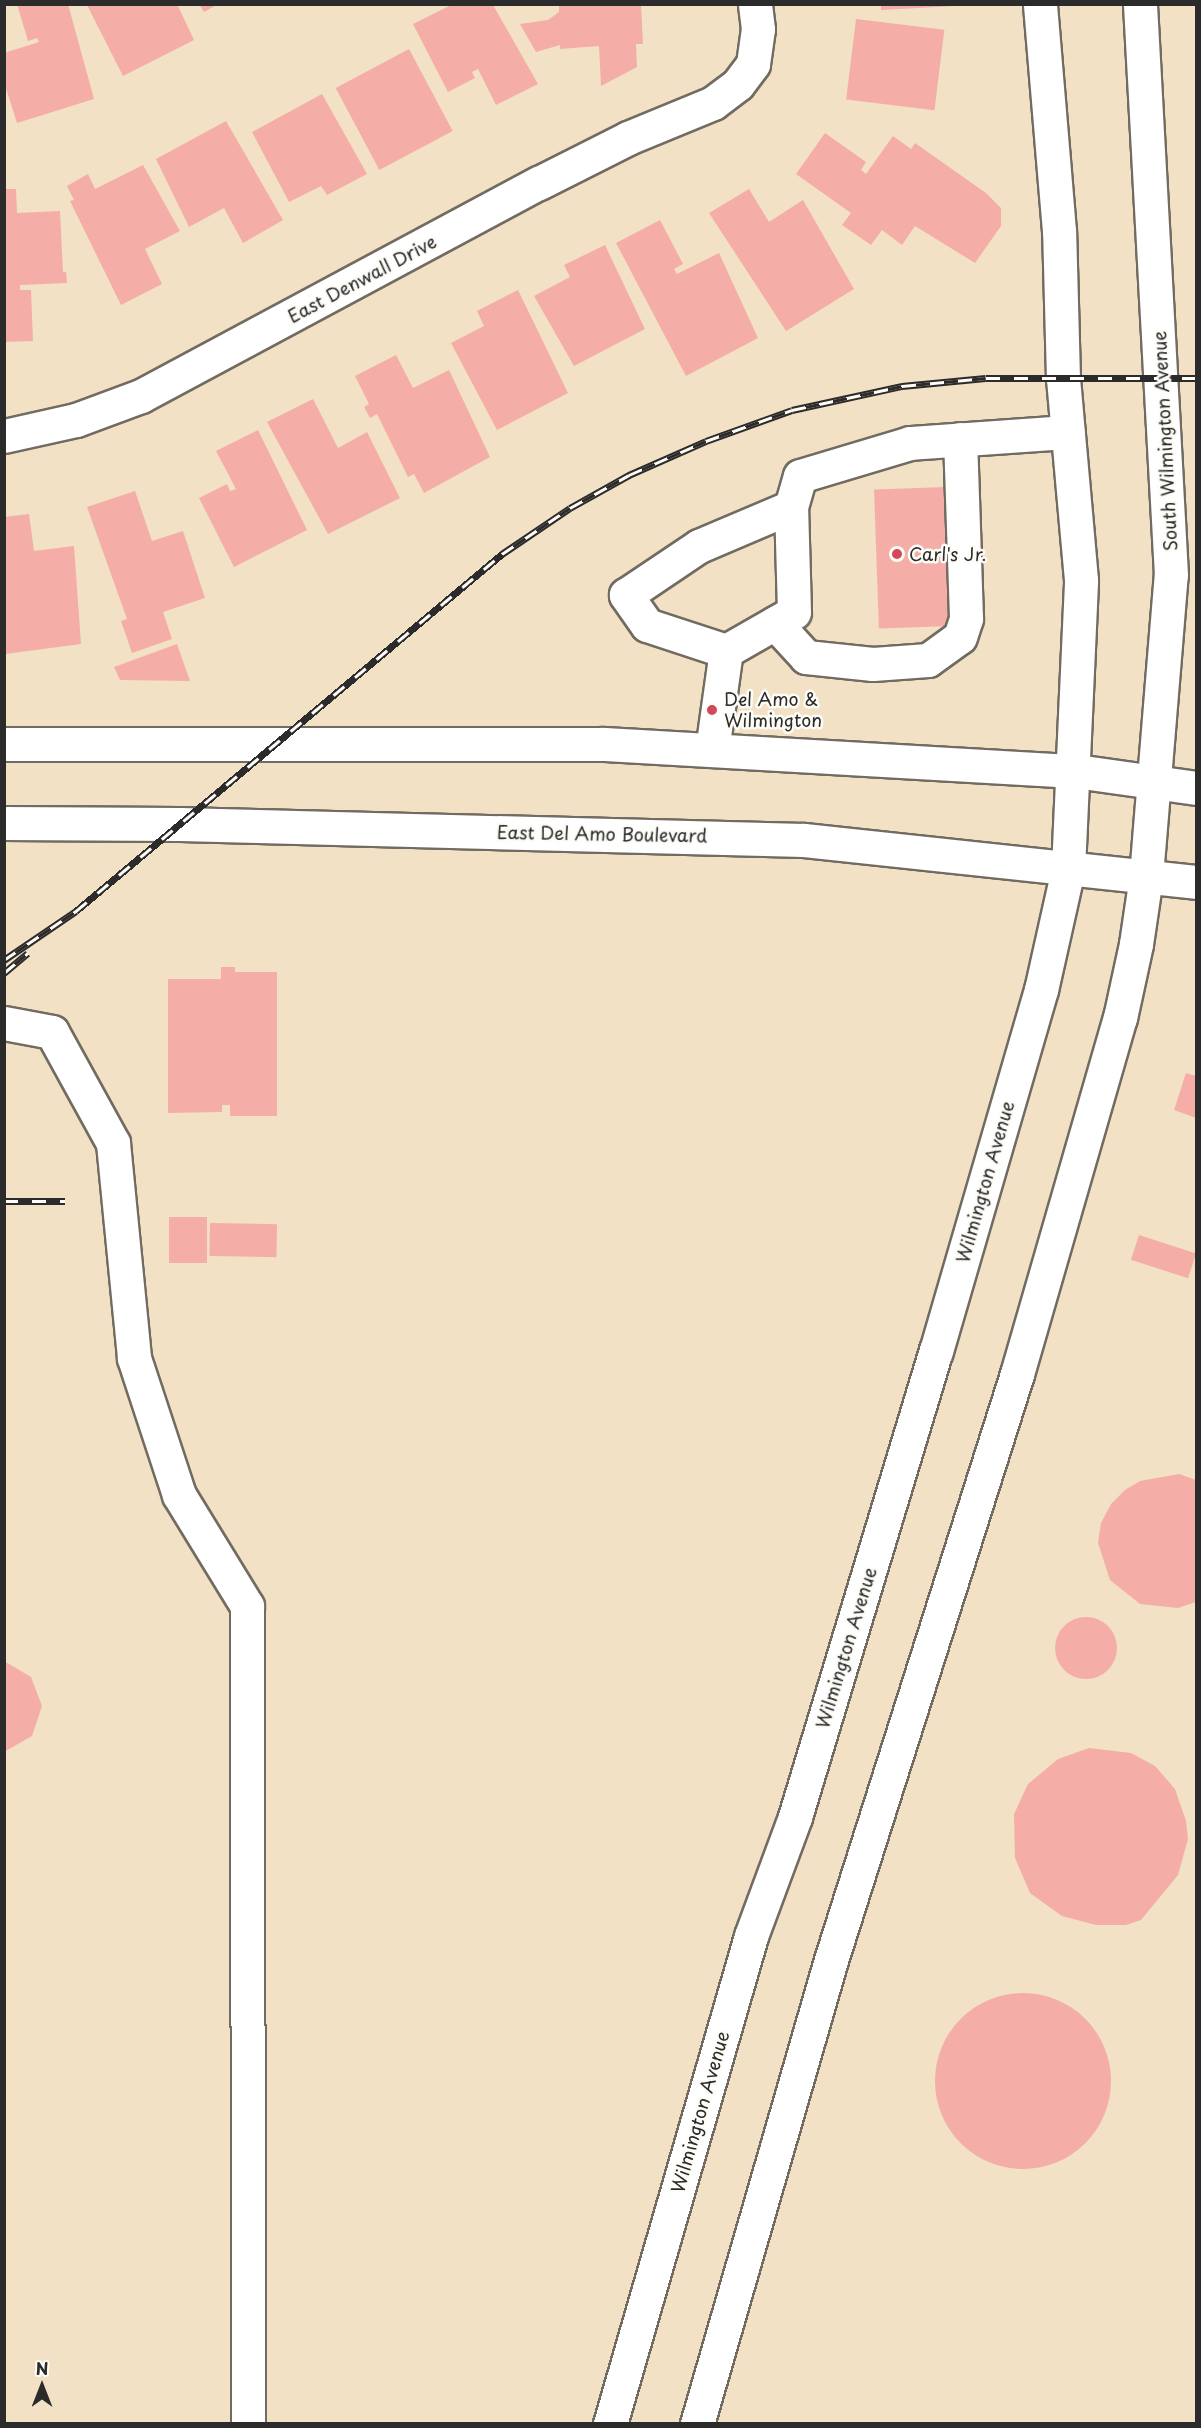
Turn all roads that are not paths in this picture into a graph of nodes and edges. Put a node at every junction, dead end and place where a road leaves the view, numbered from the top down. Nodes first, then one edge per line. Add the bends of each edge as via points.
1 (755, 4) edge
2 (1040, 4) edge
3 (1140, 4) edge
4 (1068, 432) junction
5 (4, 436) edge
6 (960, 439) junction
7 (791, 505) junction
8 (775, 623) junction
9 (726, 651) junction
10 (4, 744) edge
11 (712, 750) junction
12 (1075, 771) junction
13 (1153, 782) junction
14 (1197, 788) edge
15 (4, 823) edge
16 (1068, 869) junction
17 (1146, 876) junction
18 (1197, 882) edge
19 (4, 1023) edge
20 (248, 2424) edge
21 (610, 2424) edge
22 (697, 2424) edge

1 - 5 main road, East Denwall Drive via 758,29 753,64 738,84 713,104 628,138 539,183 141,396 76,420
2 - 4 main road via 1059,231
3 - 13 main road, South Wilmington Avenue via 1171,575
4 - 6 main road
4 - 12 main road via 1081,580
6 - 7 main road via 910,443 800,476
6 - 8 main road via 966,618 960,637 928,660 873,664 806,657
7 - 8 main road via 794,612
7 - 9 main road via 699,546 626,595 647,625
8 - 9 main road
9 - 11 main road
10 - 11 main road via 604,744
11 - 12 main road
12 - 13 main road
12 - 16 main road
13 - 14 main road
13 - 17 main road, South Wilmington Avenue
15 - 16 main road, East Del Amo Boulevard via 804,840
16 - 17 main road, East Del Amo Boulevard
16 - 21 main road, Wilmington Avenue via 1041,990 936,1351 795,1817 751,1936
17 - 18 main road, East Del Amo Boulevard
17 - 22 main road via 1117,1029 1017,1374 831,1960
19 - 20 main road via 52,1032 113,1143 134,1358 179,1495 247,1606

